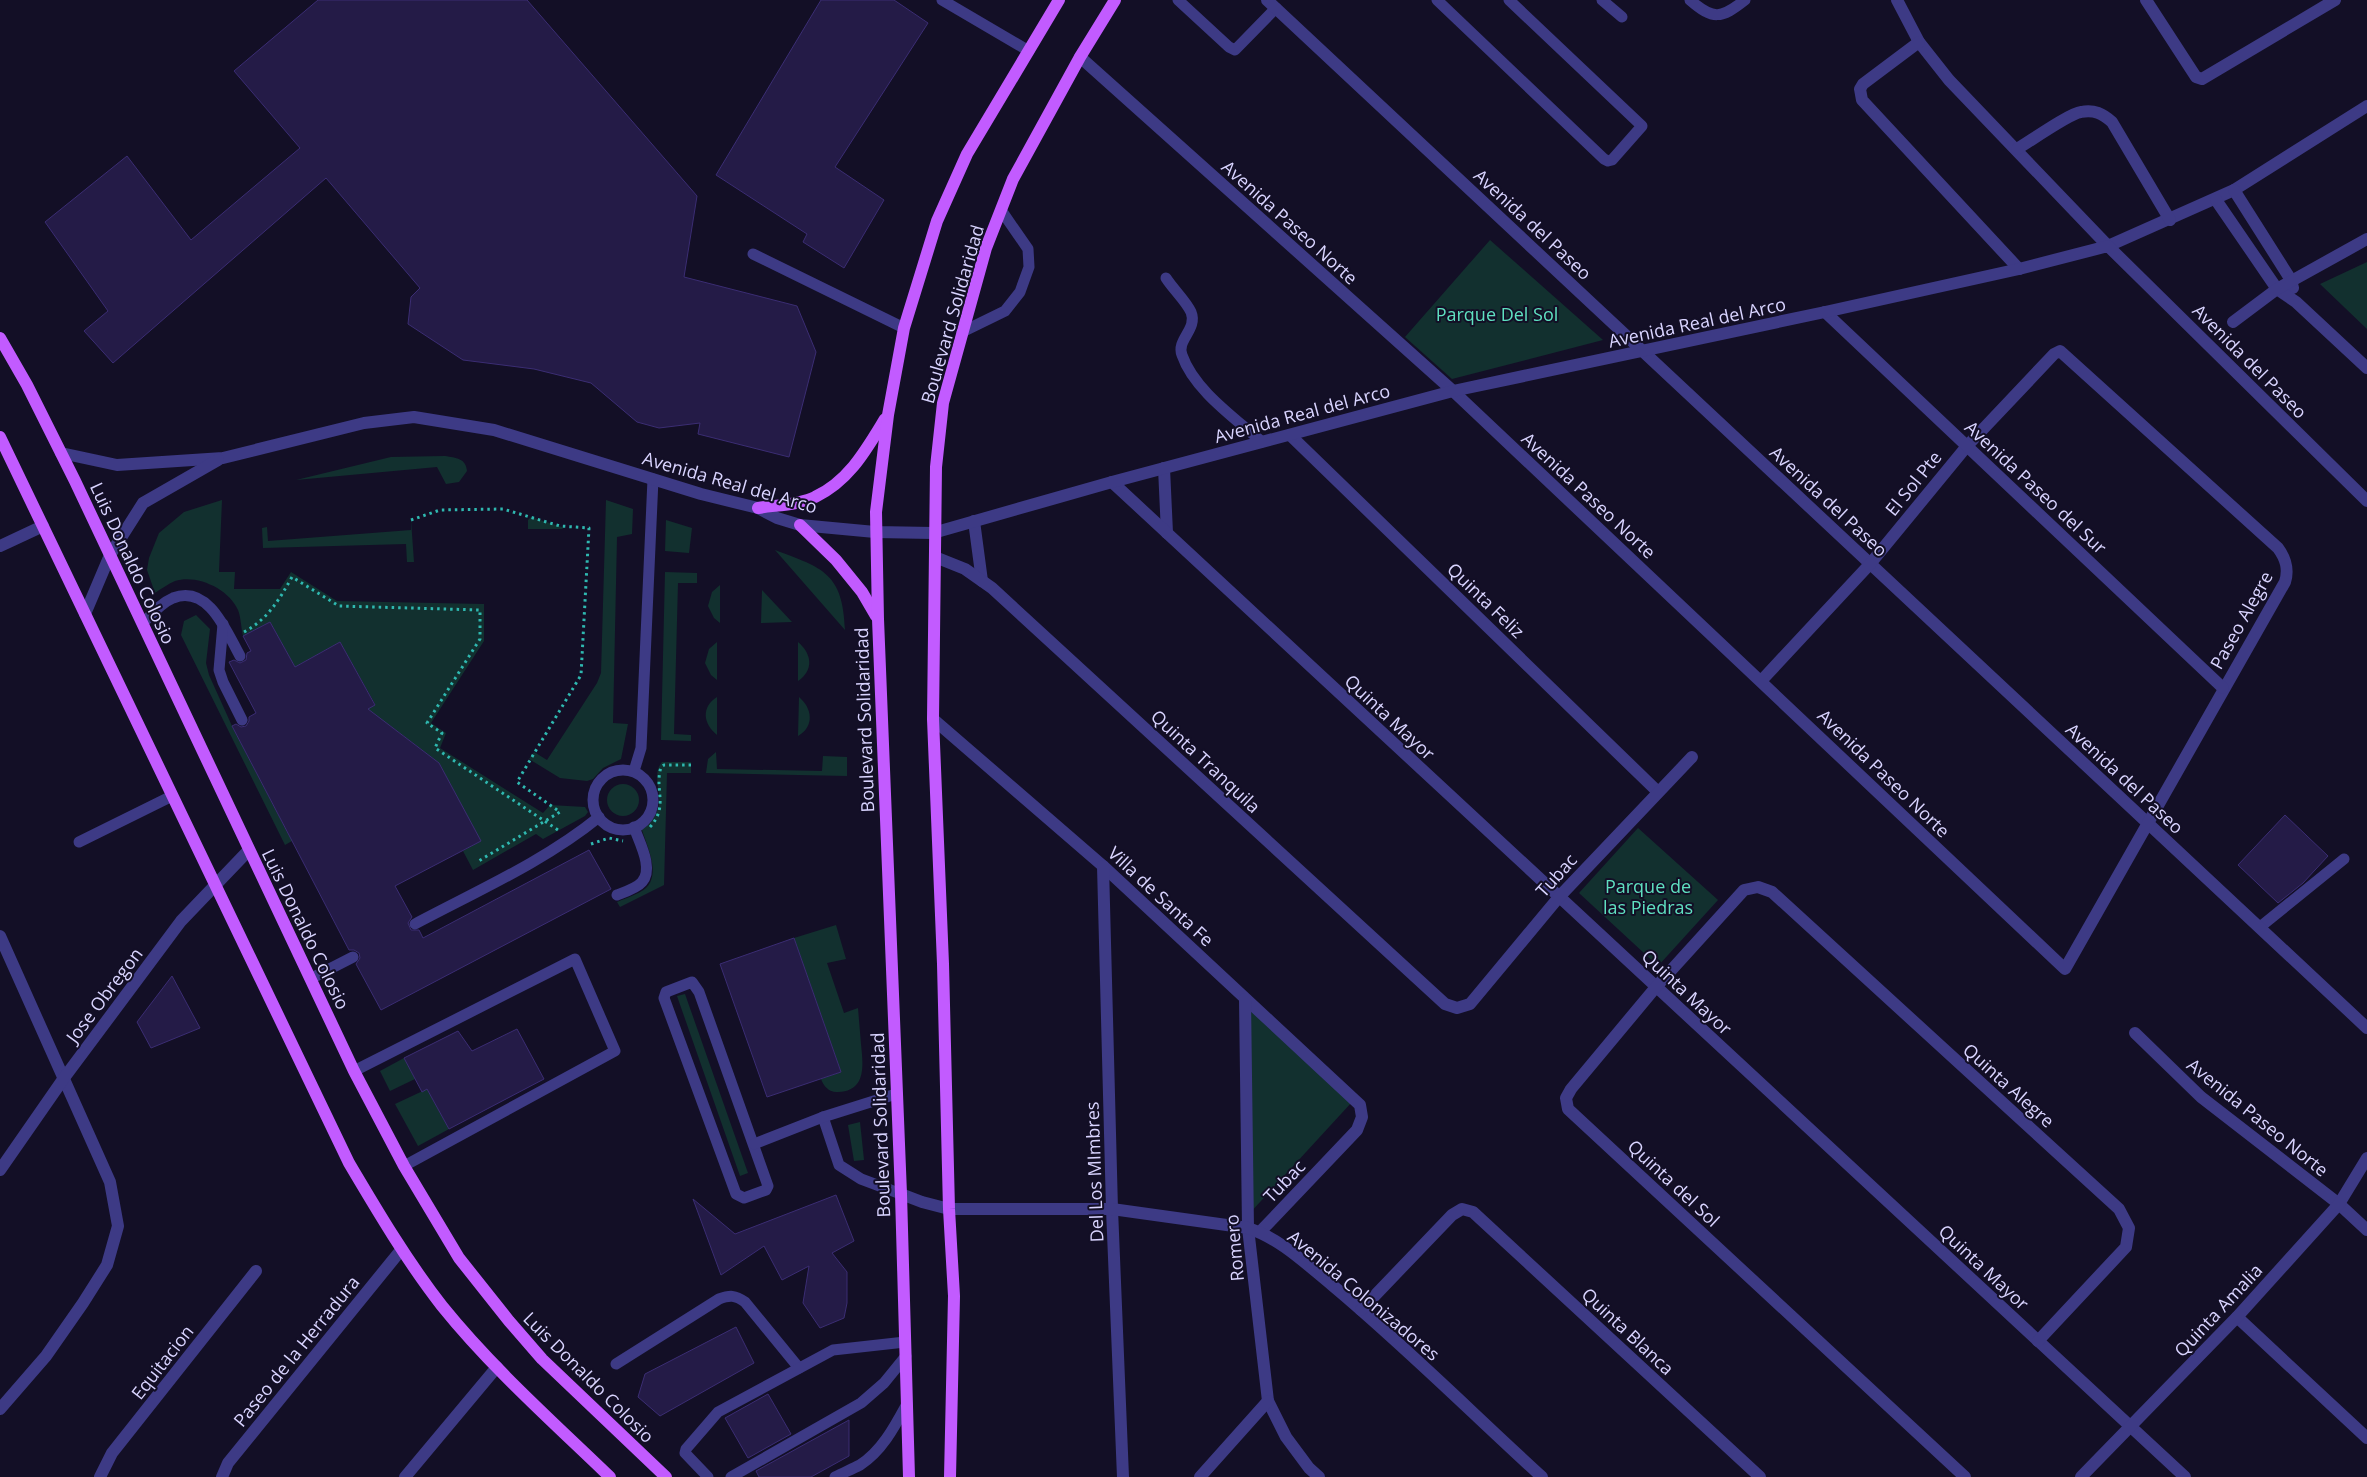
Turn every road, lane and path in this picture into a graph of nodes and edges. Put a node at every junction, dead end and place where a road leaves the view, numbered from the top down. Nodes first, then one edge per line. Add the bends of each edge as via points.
1 (942, 0) edge
2 (1059, 0) edge
3 (1115, 0) edge
4 (1178, 0) edge
5 (1437, 0) edge
6 (1509, 0) edge
7 (1602, 0) edge
8 (1690, 0) edge
9 (1745, 0) edge
10 (1897, 0) edge
11 (2146, 0) edge
12 (2335, 0) edge
13 (1272, 4) edge
14 (1622, 17) dead end
15 (1919, 42) junction
16 (1028, 51) junction
17 (1080, 57) junction
18 (2367, 106) edge
19 (2017, 149) junction
20 (2234, 190) junction
21 (2216, 200) junction
22 (1001, 210) junction
23 (2170, 220) junction
24 (2367, 239) edge
25 (2108, 246) junction
26 (753, 254) dead end
27 (2019, 269) junction
28 (1166, 278) dead end
29 (2291, 280) junction
30 (2277, 289) junction
31 (2296, 302) junction
32 (1825, 312) junction
33 (2233, 322) dead end
34 (904, 328) junction
35 (962, 332) junction
36 (0, 338) edge
37 (1645, 352) junction
38 (2054, 354) joint
39 (2367, 368) edge
40 (1453, 391) junction
41 (888, 414) junction
42 (1290, 435) junction
43 (0, 437) edge
44 (1262, 442) junction
45 (1967, 446) junction
46 (61, 453) junction
47 (223, 458) junction
48 (1164, 468) junction
49 (654, 479) junction
50 (1112, 482) junction
51 (2367, 501) edge
52 (758, 508) junction
53 (412, 520) dead end
54 (974, 521) junction
55 (800, 525) junction
56 (43, 526) junction
57 (875, 532) junction
58 (1166, 532) junction
59 (933, 534) junction
60 (0, 546) edge
61 (110, 555) junction
62 (935, 557) junction
63 (1870, 564) junction
64 (982, 581) junction
65 (85, 614) junction
66 (878, 619) junction
67 (143, 623) junction
68 (223, 624) junction
69 (242, 632) dead end
70 (240, 656) dead end
71 (1761, 681) junction
72 (2223, 688) junction
73 (933, 719) junction
74 (242, 720) dead end
75 (1692, 757) dead end
76 (691, 765) dead end
77 (634, 771) junction
78 (1657, 791) junction
79 (172, 796) junction
80 (599, 817) junction
81 (545, 821) junction
82 (2149, 824) junction
83 (560, 831) dead end
84 (636, 832) junction
85 (79, 842) dead end
86 (588, 845) dead end
87 (248, 851) junction
88 (2344, 859) dead end
89 (477, 862) dead end
90 (1103, 866) junction
91 (216, 886) junction
92 (1744, 890) joint
93 (618, 895) dead end
94 (1559, 897) junction
95 (416, 924) dead end
96 (2260, 927) junction
97 (0, 936) edge
98 (353, 957) dead end
99 (2065, 969) joint
100 (312, 978) junction
101 (1656, 987) junction
102 (1245, 999) junction
103 (1445, 1004) joint
104 (2367, 1028) edge
105 (2135, 1033) dead end
106 (354, 1071) junction
107 (64, 1078) junction
108 (896, 1094) junction
109 (1360, 1106) joint
110 (823, 1117) junction
111 (754, 1144) junction
112 (2367, 1158) edge
113 (404, 1166) junction
114 (0, 1170) edge
115 (901, 1194) junction
116 (2339, 1204) junction
117 (1112, 1209) junction
118 (949, 1210) junction
119 (1254, 1230) junction
120 (2367, 1230) edge
121 (401, 1250) junction
122 (256, 1271) dead end
123 (1362, 1310) junction
124 (2237, 1317) junction
125 (2038, 1341) junction
126 (905, 1342) junction
127 (906, 1356) junction
128 (616, 1364) dead end
129 (497, 1366) junction
130 (799, 1368) junction
131 (1268, 1401) junction
132 (907, 1404) junction
133 (0, 1409) edge
134 (2130, 1427) junction
135 (2367, 1438) edge
136 (834, 1475) edge
137 (907, 1475) edge
138 (100, 1477) edge
139 (222, 1477) edge
140 (405, 1477) edge
141 (610, 1477) edge
142 (666, 1477) edge
143 (708, 1477) edge
144 (731, 1477) edge
145 (950, 1477) edge
146 (1123, 1477) edge
147 (1200, 1477) edge
148 (1319, 1477) edge
149 (1542, 1477) edge
150 (1760, 1477) edge
151 (1965, 1477) edge
152 (2082, 1477) edge
153 (2184, 1477) edge

1 - 16 lane
2 - 16 main road, Boulevard Solidaridad
3 - 17 main road, Boulevard Solidaridad
4 - 13 lane via 1235,50
5 - 6 lane via 1604,159 1612,160 1642,126
7 - 14 lane
8 - 9 lane via 1715,16 1729,12
10 - 15 street, Avenida del Paseo
11 - 12 street via 2196,77 2202,79
13 - 37 street, Avenida del Paseo
15 - 19 street, Avenida del Paseo via 1949,80
15 - 27 street via 1863,84 1860,89 1862,100
16 - 34 main road, Boulevard Solidaridad via 967,154 937,221
17 - 22 main road, Boulevard Solidaridad via 1013,179
17 - 40 street, Avenida Paseo Norte
18 - 20 street, Avenida Real del Arco
19 - 23 street via 2079,112 2094,111 2104,115 2112,122
19 - 25 street, Avenida del Paseo
20 - 21 street, Avenida Real del Arco
20 - 29 street
21 - 23 street, Avenida Real del Arco
21 - 30 street
22 - 35 main road, Boulevard Solidaridad via 986,248
22 - 35 lane via 1028,249 1029,267 1020,292 1005,311
23 - 25 street, Avenida Real del Arco
24 - 29 street
25 - 27 street, Avenida Real del Arco
25 - 51 street, Avenida del Paseo
26 - 34 lane
27 - 32 street, Avenida Real del Arco
28 - 44 lane via 1191,313 1192,328 1183,340 1181,353 1196,383
29 - 30 street
29 - 31 street
30 - 31 street
30 - 33 street
31 - 39 street
32 - 37 street, Avenida Real del Arco
32 - 45 street, Avenida Paseo del Sur
34 - 41 main road, Boulevard Solidaridad
35 - 59 main road, Boulevard Solidaridad via 943,403
36 - 46 main road, Luis Donaldo Colosio
37 - 40 street, Avenida Real del Arco
37 - 63 street, Avenida del Paseo
38 - 45 street, El Sol Pte
38 - 72 street, Paseo Alegre via 2062,352 2284,556 2285,582
40 - 42 street, Avenida Real del Arco
40 - 71 street, Avenida Paseo Norte
41 - 52 main road via 858,462 840,482 814,498
41 - 57 main road, Boulevard Solidaridad
42 - 44 street, Avenida Real del Arco
42 - 78 street, Quinta Feliz
43 - 56 main road
44 - 48 street, Avenida Real del Arco
45 - 63 street, El Sol Pte
45 - 72 street, Avenida Paseo del Sur
46 - 47 street, Avenida Real del Arco via 116,465
46 - 61 main road, Luis Donaldo Colosio
47 - 49 street, Avenida Real del Arco via 364,423 414,417 494,430
47 - 61 street, Avenida Real del Arco via 143,503
48 - 50 street, Avenida Real del Arco
48 - 58 street
49 - 52 street, Avenida Real del Arco
49 - 77 lane via 642,748
50 - 54 street, Avenida Real del Arco
50 - 58 street, Quinta Mayor
52 - 55 street, Avenida Real del Arco
53 - 81 path via 440,510 503,509 560,526 589,528 581,675 517,782 560,812
54 - 59 street, Avenida Real del Arco
54 - 64 street
55 - 57 street, Avenida Real del Arco
55 - 66 main road via 836,560 862,592
56 - 60 street
56 - 65 main road
57 - 59 street, Avenida Real del Arco
57 - 66 main road, Boulevard Solidaridad
58 - 94 street, Quinta Mayor
59 - 62 main road, Boulevard Solidaridad
61 - 65 street, Avenida Real del Arco
61 - 67 main road, Luis Donaldo Colosio
62 - 64 street, Quinta Tranquila via 964,569
62 - 73 main road, Boulevard Solidaridad
63 - 71 street, El Sol Pte
63 - 82 street, Avenida del Paseo
64 - 103 street, Quinta Tranquila
65 - 79 main road
66 - 108 main road, Boulevard Solidaridad
67 - 68 lane via 174,598 188,596 200,599 212,608
67 - 87 main road, Luis Donaldo Colosio
68 - 70 lane
68 - 74 lane via 219,670
69 - 81 path via 270,614 292,577 339,606 480,610 480,639 427,723 442,733 435,748
71 - 99 street, Avenida Paseo Norte
72 - 82 street, Paseo Alegre
73 - 90 street, Villa de Santa Fe
73 - 118 main road, Boulevard Solidaridad
75 - 78 street, Tubac
76 - 84 path via 661,767 658,815 648,830
77 - 80 lane via 614,771 598,783 594,803
77 - 84 lane via 651,789 653,799 646,819
78 - 94 street, Tubac
79 - 85 lane
79 - 91 main road
80 - 84 lane via 612,827
80 - 95 lane via 534,860
81 - 83 path
81 - 89 path
82 - 96 street, Avenida del Paseo
82 - 99 street, Paseo Alegre
84 - 86 path via 620,841 609,838
84 - 93 lane via 645,859 646,875 642,882
87 - 91 street, Jose Obregon
87 - 100 main road, Luis Donaldo Colosio
88 - 96 lane
90 - 102 street, Villa de Santa Fe
90 - 117 street, Del Los MImbres
91 - 107 street, Jose Obregon via 181,921
91 - 121 main road via 349,1163
92 - 101 street, Quinta del Sol
92 - 125 street, Quinta Alegre via 1758,886 1772,892 2119,1209 2129,1228 2126,1247
94 - 101 street, Quinta Mayor
94 - 103 street, Tubac via 1470,1004 1456,1008
96 - 104 street, Avenida del Paseo
97 - 107 street
98 - 100 lane
100 - 106 main road, Luis Donaldo Colosio
101 - 125 street, Quinta Mayor
101 - 151 street, Quinta del Sol via 1571,1089 1566,1098 1568,1109
102 - 109 street, Villa de Santa Fe
102 - 119 street, Romero
105 - 116 street, Avenida Paseo Norte via 2201,1097
106 - 113 main road, Luis Donaldo Colosio
106 - 113 lane via 576,959 615,1051
107 - 114 street, Jose Obregon
107 - 133 street via 110,1182 118,1226 107,1265 83,1303 46,1356
108 - 110 lane
108 - 115 main road, Boulevard Solidaridad
109 - 119 street, Tubac via 1362,1117 1357,1130
110 - 111 lane
110 - 115 lane via 839,1165 861,1180
111 - 111 lane via 696,985 692,982 666,992 664,998 739,1197 766,1190 768,1186
112 - 116 street, Quinta Amalia
113 - 142 main road, Luis Donaldo Colosio via 459,1258 509,1321 542,1359
115 - 118 street, Avenida Colonizadores
115 - 126 main road, Boulevard Solidaridad
116 - 120 street, Avenida Paseo Norte
116 - 124 street, Quinta Amalia
117 - 118 street, Avenida Colonizadores
117 - 119 street, Avenida Colonizadores
117 - 146 street, Del Los MImbres
118 - 145 main road, Boulevard Solidaridad via 954,1296
119 - 123 street, Avenida Colonizadores via 1284,1246
119 - 131 street, Romero
121 - 129 main road via 443,1307
121 - 139 street, Paseo de la Herradura via 228,1463
122 - 138 street, Equitacion via 112,1453
123 - 149 street, Avenida Colonizadores
123 - 150 street, Quinta Blanca via 1452,1215 1462,1209 1473,1212
124 - 134 street, Quinta Amalia
124 - 135 street
125 - 134 street, Quinta Mayor
126 - 127 main road, Boulevard Solidaridad
126 - 130 lane via 833,1350
127 - 132 main road, Boulevard Solidaridad
127 - 144 lane via 872,1394 826,1427 748,1471
128 - 130 lane via 719,1299 737,1296
129 - 140 street
129 - 141 main road
130 - 143 lane via 718,1412 686,1448 684,1453
131 - 147 street
131 - 148 street, Romero via 1286,1436
132 - 136 lane via 884,1441 861,1464 846,1467
132 - 137 main road, Boulevard Solidaridad
134 - 152 street, Quinta Amalia
134 - 153 street, Quinta Mayor

